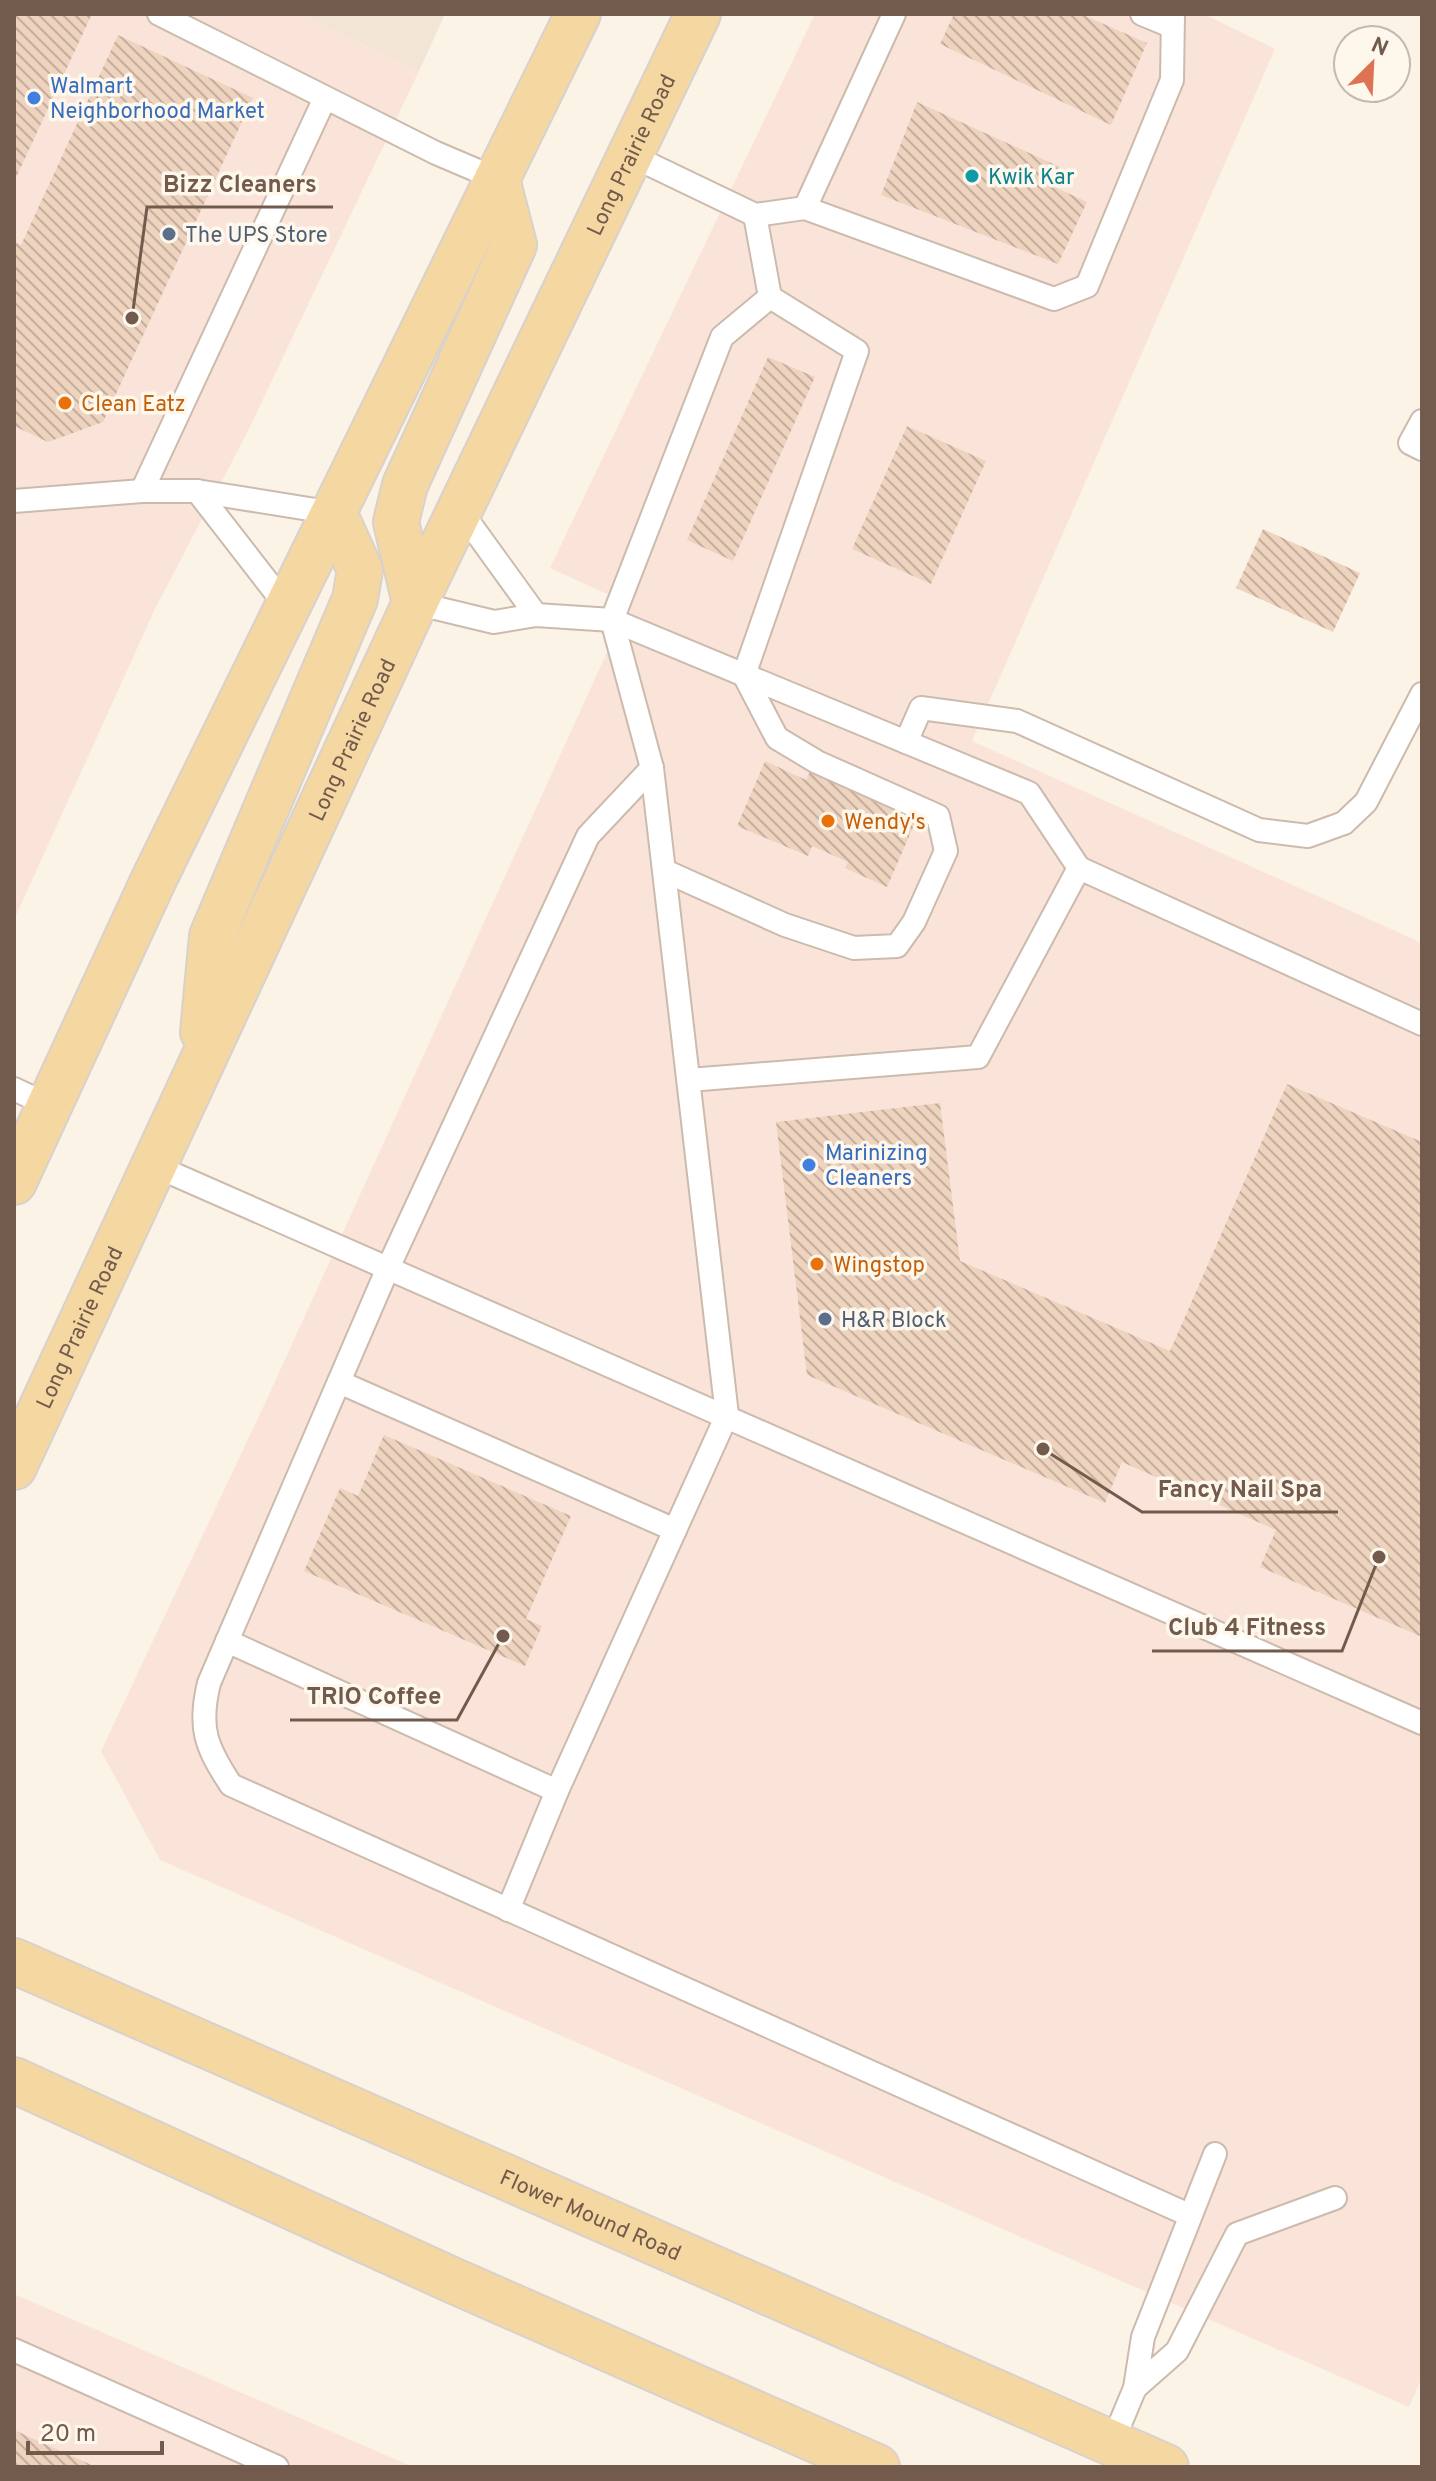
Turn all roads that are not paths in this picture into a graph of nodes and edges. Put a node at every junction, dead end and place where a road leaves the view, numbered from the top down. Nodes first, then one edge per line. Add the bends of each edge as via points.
1 (159, 14) edge
2 (578, 14) edge
3 (698, 14) edge
4 (894, 14) edge
5 (1142, 14) edge
6 (1172, 20) edge
7 (325, 98) junction
8 (630, 155) junction
9 (497, 179) junction
10 (805, 208) junction
11 (755, 215) junction
12 (770, 297) junction
13 (1422, 421) edge
14 (1422, 449) edge
15 (142, 491) junction
16 (197, 491) junction
17 (14, 501) edge
18 (460, 510) junction
19 (334, 513) junction
20 (415, 603) junction
21 (287, 607) junction
22 (536, 615) junction
23 (612, 620) junction
24 (744, 675) junction
25 (1422, 694) edge
26 (906, 742) junction
27 (652, 768) junction
28 (1079, 868) junction
29 (665, 871) junction
30 (1422, 1024) edge
31 (201, 1063) junction
32 (689, 1080) junction
33 (31, 1097) edge
34 (153, 1165) junction
35 (14, 1182) edge
36 (388, 1268) junction
37 (339, 1382) junction
38 (727, 1415) junction
39 (14, 1467) edge
40 (675, 1530) junction
41 (227, 1641) junction
42 (1422, 1723) edge
43 (557, 1791) junction
44 (508, 1910) junction
45 (14, 1961) edge
46 (14, 2080) edge
47 (1215, 2154) dead end
48 (1335, 2198) dead end
49 (1189, 2215) junction
50 (14, 2350) edge
51 (1135, 2388) junction
52 (1107, 2455) edge
53 (277, 2467) edge
54 (877, 2467) edge
55 (1166, 2467) edge

1 - 7 lane
2 - 9 main road
3 - 8 main road, Long Prairie Road
4 - 10 lane
5 - 6 lane
6 - 10 lane via 1172,80 1087,286 1054,299
7 - 9 lane
7 - 15 lane
8 - 11 lane
8 - 18 main road, Long Prairie Road
9 - 19 main road
9 - 20 main road via 514,245 405,485 396,522
10 - 11 lane
11 - 12 lane
12 - 23 lane via 722,337
12 - 24 lane via 857,351
13 - 14 lane via 1410,443
15 - 16 lane
15 - 17 lane
16 - 19 lane
16 - 21 lane
18 - 20 main road, Long Prairie Road
18 - 22 lane
19 - 21 main road
19 - 31 main road via 360,570 355,599 212,936
20 - 22 lane via 494,622
20 - 31 main road, Long Prairie Road
21 - 33 main road
22 - 23 lane
23 - 24 lane
23 - 27 lane
24 - 26 lane
24 - 29 lane via 777,738 817,762 938,816 946,851 914,922 897,946 854,948 785,925
25 - 26 lane via 1366,802 1344,823 1308,836 1259,830 1017,721 921,708
26 - 28 lane via 1029,793
27 - 29 lane
27 - 36 lane via 588,836
28 - 30 lane
28 - 32 lane via 978,1057
29 - 32 lane
31 - 34 main road, Long Prairie Road
32 - 38 lane
33 - 35 main road
34 - 36 lane
34 - 39 main road, Long Prairie Road
36 - 37 lane
36 - 38 lane
37 - 40 lane
37 - 41 lane
38 - 40 lane
38 - 42 lane
40 - 43 lane
41 - 43 lane
41 - 44 lane via 201,1718 212,1756 231,1785
43 - 44 lane
44 - 49 lane
45 - 52 main road, Flower Mound Road
46 - 54 main road
47 - 49 lane
48 - 51 lane via 1237,2234 1177,2351
49 - 51 lane via 1143,2337
50 - 53 lane
51 - 52 lane
52 - 55 main road, Flower Mound Road

